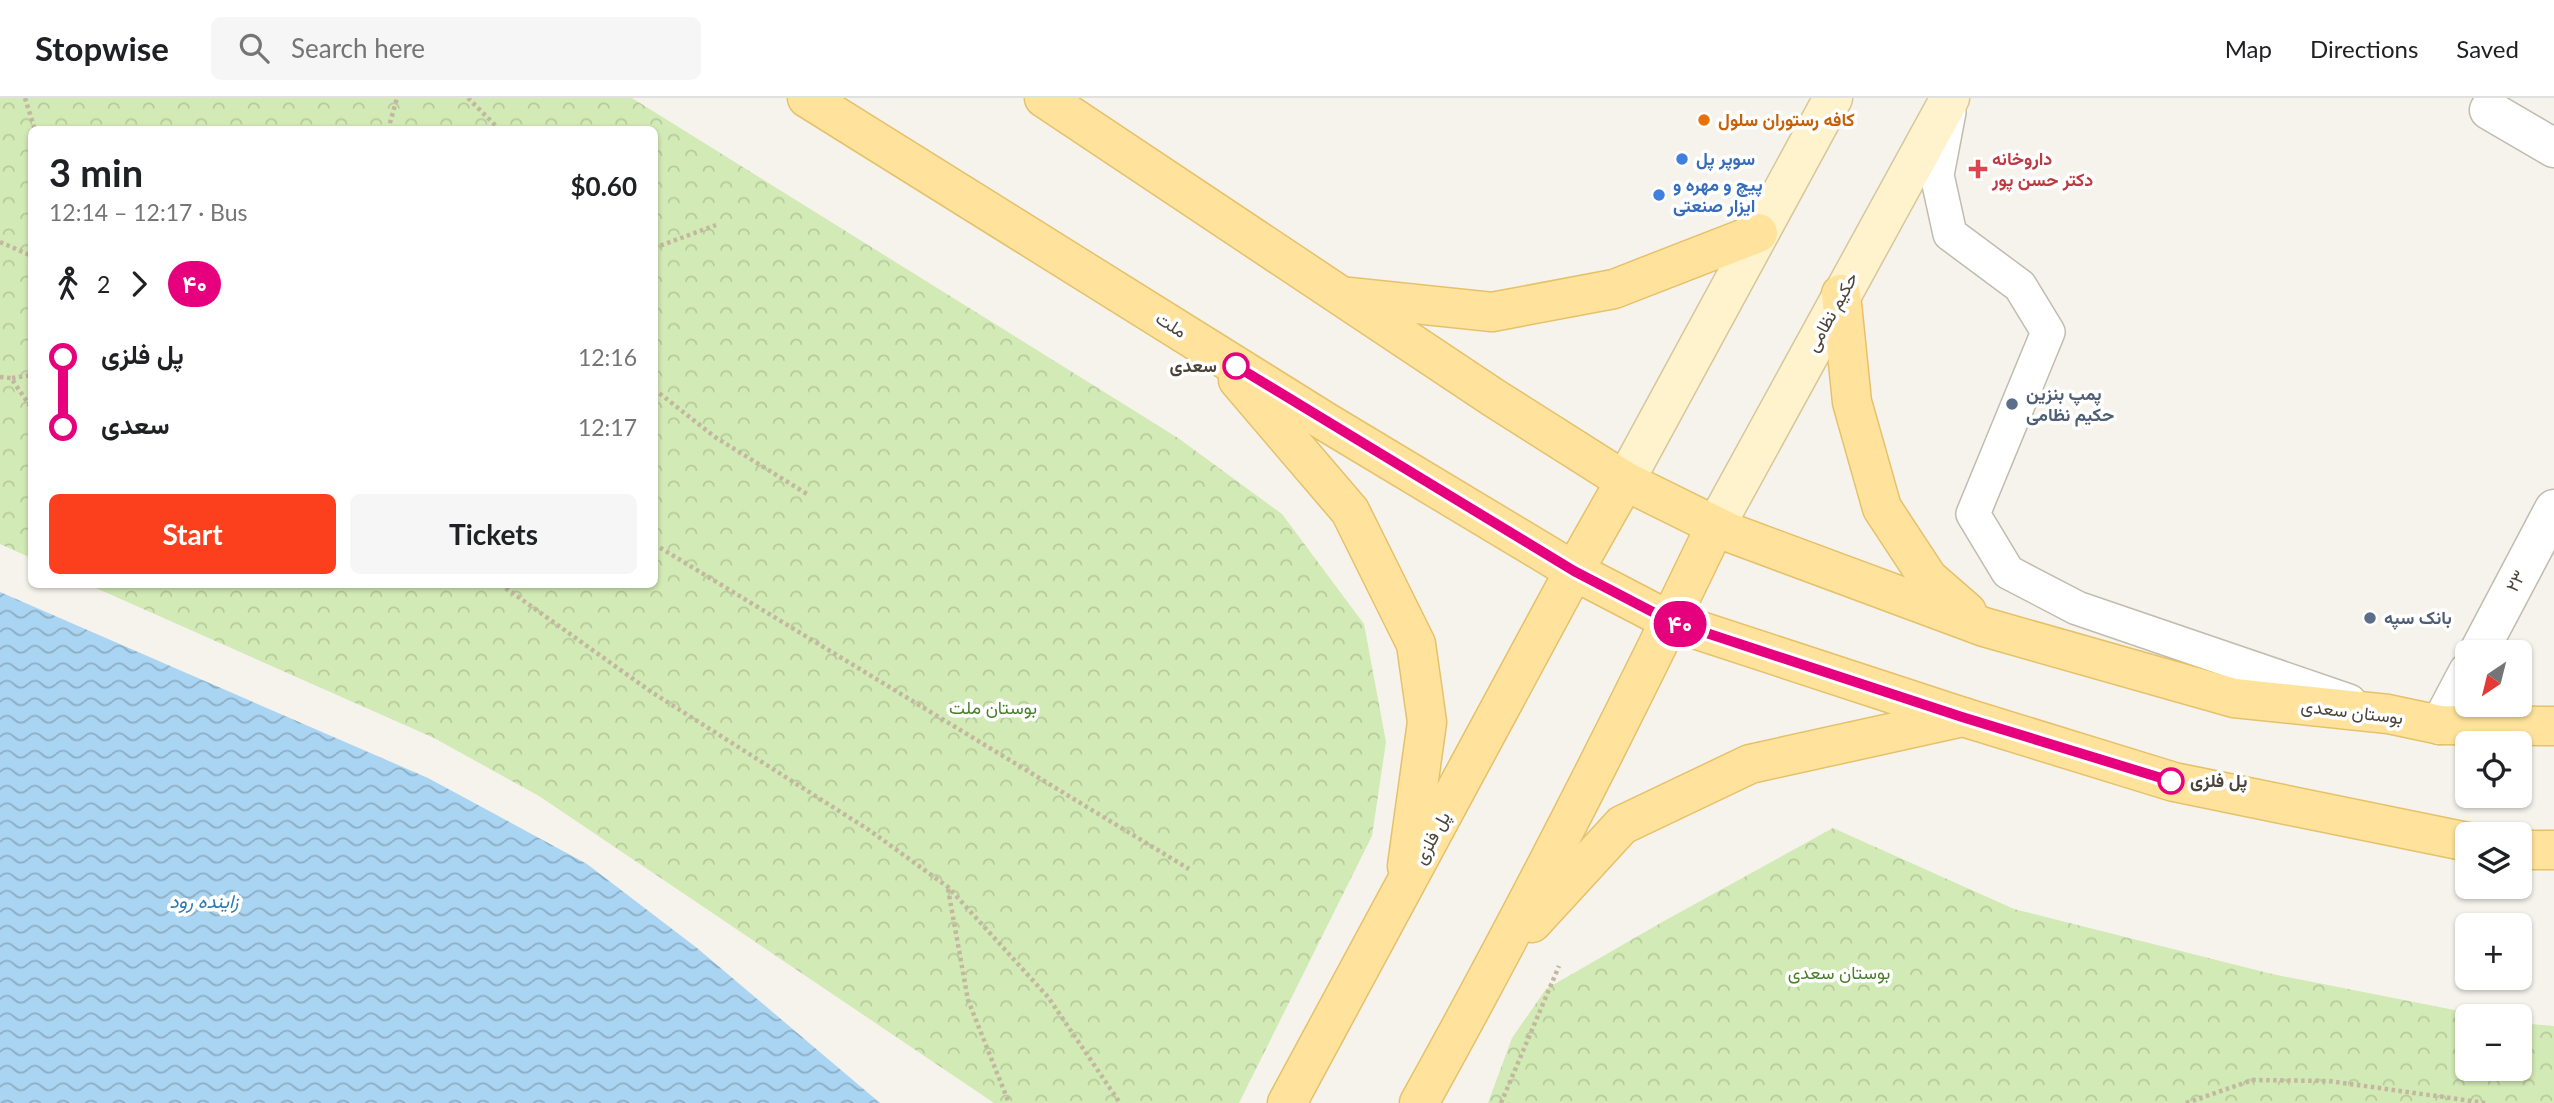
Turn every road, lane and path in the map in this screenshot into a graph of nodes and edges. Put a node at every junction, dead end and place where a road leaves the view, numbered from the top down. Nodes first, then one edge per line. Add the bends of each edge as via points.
1 (25, 98) edge
2 (397, 98) edge
3 (468, 98) edge
4 (807, 98) edge
5 (1044, 98) edge
6 (1833, 98) edge
7 (1951, 98) edge
8 (2489, 110) dead end
9 (34, 126) edge
10 (389, 126) edge
11 (496, 126) edge
12 (2554, 148) edge
13 (716, 225) dead end
14 (1758, 233) junction
15 (0, 242) edge
16 (658, 247) edge
17 (28, 254) edge
18 (1841, 294) junction
19 (1343, 297) junction
20 (1213, 352) junction
21 (28, 376) edge
22 (0, 377) edge
23 (11, 378) junction
24 (658, 392) edge
25 (28, 403) edge
26 (1625, 481) junction
27 (807, 494) dead end
28 (2554, 509) edge
29 (1715, 527) junction
30 (658, 546) edge
31 (1574, 571) junction
32 (506, 588) edge
33 (1670, 621) junction
34 (1984, 627) junction
35 (2485, 640) edge
36 (2455, 696) edge
37 (2388, 714) junction
38 (1962, 717) junction
39 (2440, 724) junction
40 (2554, 726) edge
41 (2455, 839) edge
42 (2532, 850) edge
43 (2554, 850) edge
44 (1189, 869) dead end
45 (948, 887) junction
46 (1404, 889) junction
47 (1502, 955) junction
48 (1292, 1094) edge
49 (1009, 1103) edge
50 (1120, 1103) edge
51 (1419, 1103) edge
52 (2186, 1103) edge
53 (2486, 1103) edge

1 - 9 path
2 - 10 path
3 - 11 path
4 - 20 main road, ملت
5 - 19 main road
6 - 14 main road
7 - 18 main road, حکیم نظامی
7 - 37 lane via 1937,174 1950,234 2020,286 2048,332 1973,514 2008,572 2077,608
8 - 12 street
13 - 16 path
14 - 19 main road via 1614,289 1492,312
14 - 26 main road
15 - 17 path
18 - 29 main road, حکیم نظامی
18 - 34 main road via 1852,402 1882,508 1928,578
19 - 26 main road
20 - 31 main road, ملت
20 - 46 main road via 1350,511 1416,644 1427,723
21 - 23 path
22 - 23 path
23 - 25 path
24 - 27 path via 715,437
26 - 29 main road, بوستان سعدی
26 - 31 main road, پل فلزی
28 - 35 street, ۲۳
29 - 33 main road
29 - 34 main road, بوستان سعدی
30 - 44 path
31 - 33 main road, ملت
31 - 46 main road, پل فلزی
32 - 45 path via 650,691 870,830
33 - 38 main road
33 - 47 main road
34 - 37 main road, بوستان سعدی via 2234,698
36 - 39 street
37 - 39 main road, بوستان سعدی
38 - 41 main road via 2174,782
38 - 47 main road via 1750,764 1622,825
39 - 40 main road, بوستان سعدی
42 - 43 main road
45 - 49 path via 968,1000
45 - 50 path via 1048,997
46 - 48 main road, پل فلزی
47 - 51 main road
52 - 53 path via 2265,1080 2329,1081

